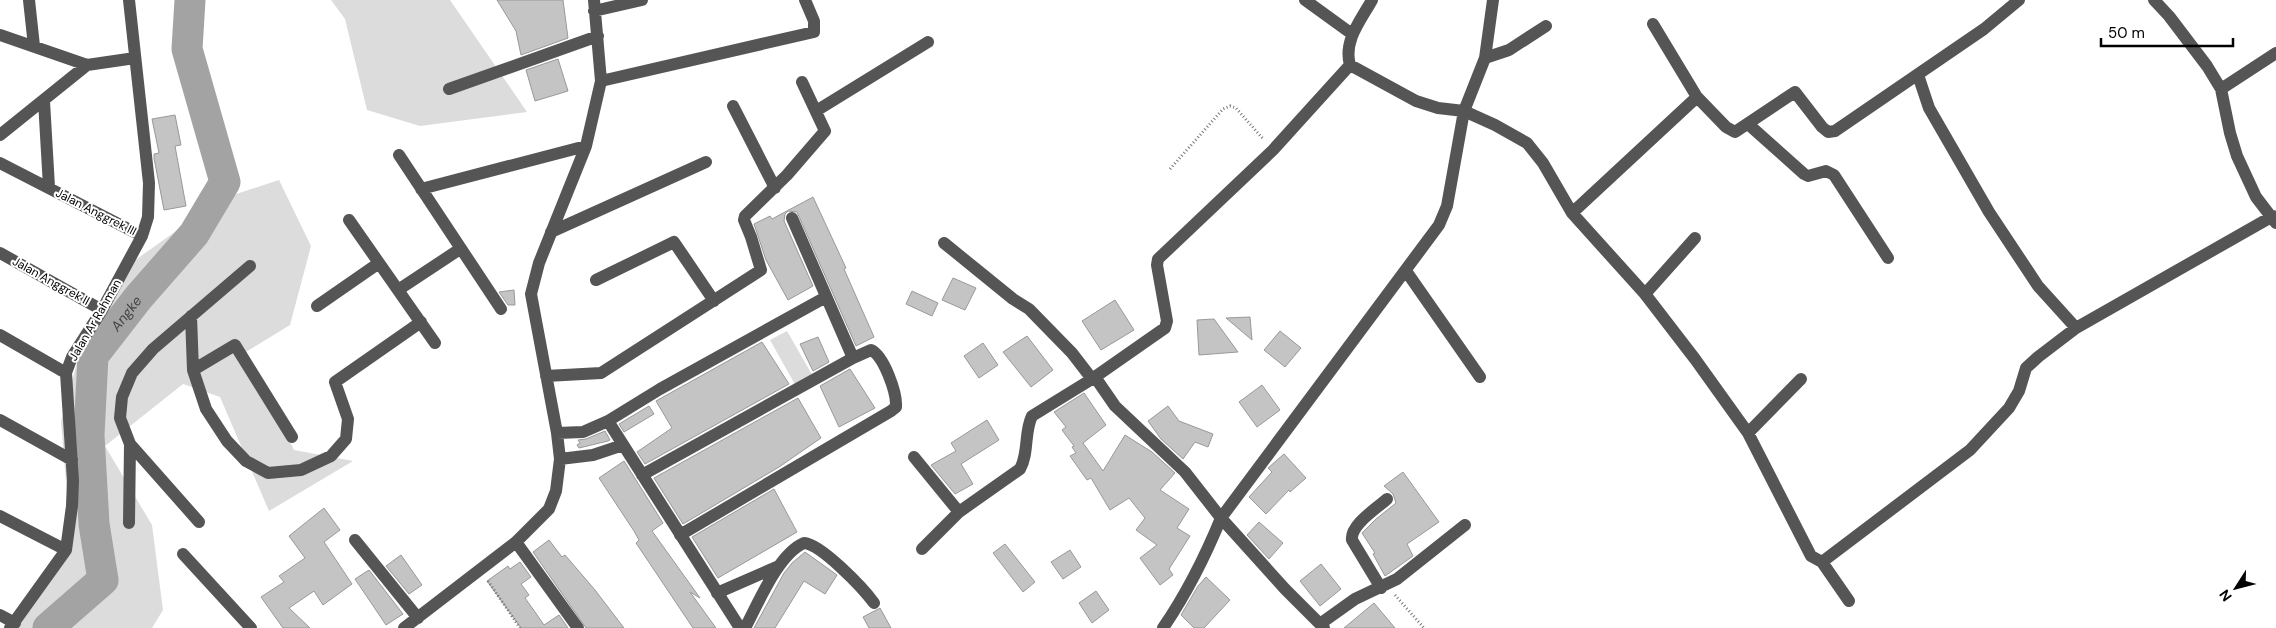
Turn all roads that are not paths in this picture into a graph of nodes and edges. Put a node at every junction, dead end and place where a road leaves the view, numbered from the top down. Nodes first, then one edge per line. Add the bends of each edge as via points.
1 (29, 0) edge
2 (129, 0) edge
3 (642, 0) edge
4 (805, 0) edge
5 (1305, 0) edge
6 (1372, 0) edge
7 (1493, 0) edge
8 (2019, 0) edge
9 (2154, 0) edge
10 (594, 5) edge
11 (1653, 24) dead end
12 (1546, 26) dead end
13 (1352, 34) junction
14 (0, 35) edge
15 (598, 36) junction
16 (928, 42) dead end
17 (34, 46) junction
18 (2276, 53) edge
19 (135, 58) junction
20 (1486, 58) junction
21 (88, 65) junction
22 (1350, 65) junction
23 (1918, 75) junction
24 (601, 81) junction
25 (802, 82) dead end
26 (450, 89) dead end
27 (2221, 89) junction
28 (1697, 97) junction
29 (44, 101) junction
30 (733, 106) dead end
31 (816, 111) junction
32 (1464, 111) junction
33 (1748, 124) junction
34 (0, 135) edge
35 (586, 146) junction
36 (398, 155) dead end
37 (706, 162) dead end
38 (0, 163) edge
39 (49, 188) junction
40 (775, 188) junction
41 (421, 189) junction
42 (1572, 213) junction
43 (792, 218) dead end
44 (349, 220) dead end
45 (2274, 220) edge
46 (552, 232) junction
47 (142, 236) junction
48 (1695, 238) dead end
49 (944, 243) dead end
50 (460, 249) junction
51 (0, 253) edge
52 (1888, 258) dead end
53 (379, 263) junction
54 (250, 266) dead end
55 (1406, 270) junction
56 (596, 280) dead end
57 (398, 290) junction
58 (1644, 294) junction
59 (826, 297) junction
60 (714, 301) junction
61 (317, 306) dead end
62 (501, 309) dead end
63 (102, 310) junction
64 (191, 316) junction
65 (421, 322) junction
66 (2076, 328) junction
67 (0, 336) edge
68 (435, 343) dead end
69 (853, 358) junction
70 (193, 370) junction
71 (66, 373) junction
72 (546, 376) junction
73 (1480, 377) dead end
74 (1093, 378) junction
75 (1801, 379) dead end
76 (0, 420) edge
77 (608, 420) junction
78 (557, 433) junction
79 (1748, 433) junction
80 (292, 437) dead end
81 (130, 444) junction
82 (623, 445) junction
83 (914, 457) dead end
84 (560, 459) junction
85 (72, 460) junction
86 (642, 476) junction
87 (1387, 499) dead end
88 (959, 512) junction
89 (0, 516) edge
90 (1221, 518) junction
91 (199, 522) dead end
92 (128, 523) dead end
93 (1465, 525) dead end
94 (680, 535) junction
95 (355, 540) dead end
96 (516, 542) junction
97 (922, 549) dead end
98 (66, 550) junction
99 (183, 554) dead end
100 (1822, 562) junction
101 (779, 566) junction
102 (1384, 587) junction
103 (717, 593) junction
104 (1849, 601) dead end
105 (874, 603) dead end
106 (0, 616) edge
107 (418, 618) junction
108 (12, 625) edge
109 (1322, 626) edge
110 (251, 628) edge
111 (404, 628) edge
112 (578, 628) edge
113 (740, 628) edge
114 (745, 628) edge
115 (1163, 628) edge

1 - 17 street
2 - 19 street, Jalan Ar Rahman
3 - 10 street
4 - 24 street via 814,21 814,32
5 - 13 street
6 - 13 street
7 - 20 street
8 - 23 street
9 - 27 street via 2207,66
10 - 15 street
11 - 28 street
12 - 20 street via 1508,50
13 - 22 street via 1348,57
14 - 17 street
15 - 24 street
15 - 26 street
16 - 31 street
17 - 21 street
18 - 27 street
19 - 21 street
19 - 47 street, Jalan Ar Rahman via 148,183 148,217
20 - 32 street
21 - 29 street
22 - 32 street via 1416,101
22 - 74 street via 1273,150 1158,260 1167,321 1165,328
23 - 33 street via 1835,131 1828,132 1822,127 1795,92
23 - 66 street via 1929,108 1989,212 2038,286
24 - 35 street
25 - 31 street
27 - 45 street via 2237,156 2256,196
28 - 33 street via 1731,131 1736,132
28 - 42 street
29 - 34 street
29 - 39 street, Jalan Anggrek III
30 - 40 street
31 - 40 street via 825,131
32 - 42 street via 1495,124 1526,143 1543,163
32 - 55 street via 1447,206 1439,225
33 - 52 street via 1804,174 1808,176 1826,171 1834,175
35 - 41 street
35 - 46 street
36 - 41 street
37 - 46 street
38 - 39 street, Jalan Anggrek III
39 - 47 street, Jalan Anggrek III
40 - 60 street via 747,212 744,220 761,270
41 - 50 street
42 - 58 street
43 - 59 street
44 - 53 street
45 - 66 street
46 - 72 street via 531,294
47 - 63 street, Jalan Ar Rahman
48 - 58 street
49 - 74 street via 1013,300 1029,309
50 - 57 street
50 - 62 street
51 - 63 street, Jalan Anggrek II
53 - 57 street
53 - 61 street
54 - 64 street
55 - 73 street
55 - 90 street
56 - 60 street via 674,242
57 - 65 street
58 - 79 street
59 - 69 street
59 - 77 street
60 - 72 street via 601,373
63 - 71 street, Jalan Ar Rahman via 72,356
64 - 70 street
64 - 81 street via 152,349 132,373 122,398 120,418
65 - 68 street
65 - 70 street via 335,382 348,419 346,439 332,456 301,470 268,473 246,461 227,441 206,409
66 - 100 street via 2026,368 2019,391 2009,408 1970,450
67 - 71 street
69 - 86 street
69 - 94 street via 871,350 877,353 897,400 896,407
70 - 80 street via 235,344
71 - 85 street, Jalan Ar Rahman
72 - 78 street
74 - 88 street via 1032,416 1020,469
74 - 90 street via 1115,406 1185,472
75 - 79 street
76 - 85 street
77 - 78 street via 583,432
77 - 82 street
78 - 84 street
79 - 100 street via 1811,556
81 - 91 street
81 - 92 street
82 - 84 street via 593,455
82 - 86 street
83 - 88 street
84 - 96 street via 556,491 549,510
85 - 98 street, Jalan Ar Rahman via 72,506
86 - 94 street
87 - 102 street via 1351,535
88 - 97 street
89 - 98 street
90 - 109 street
90 - 115 street via 1184,596
93 - 102 street
94 - 103 street
95 - 107 street
96 - 107 street
96 - 112 street
98 - 108 street, Jalan Ar Rahman
99 - 110 street
100 - 104 street
101 - 103 street
101 - 105 street via 798,546 810,544 867,593
101 - 114 street
102 - 109 street via 1344,606
103 - 113 street
106 - 108 street
107 - 111 street

